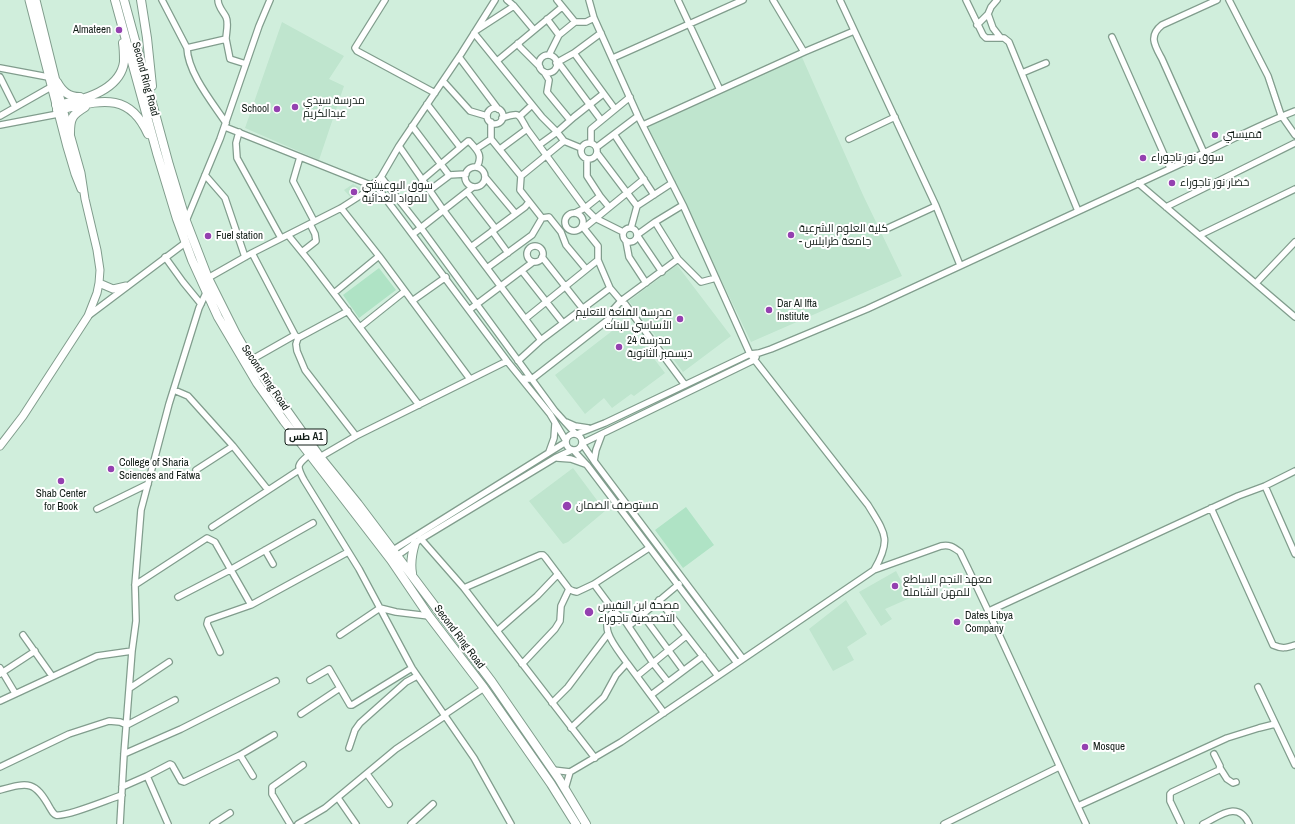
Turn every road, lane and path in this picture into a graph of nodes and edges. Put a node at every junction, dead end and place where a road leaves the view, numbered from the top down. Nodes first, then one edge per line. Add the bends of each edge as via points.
1 (29, 0) edge
2 (36, 0) edge
3 (115, 0) edge
4 (124, 0) edge
5 (141, 0) edge
6 (162, 0) edge
7 (218, 0) edge
8 (270, 0) edge
9 (385, 0) edge
10 (495, 0) edge
11 (507, 0) edge
12 (557, 0) edge
13 (588, 0) edge
14 (678, 0) edge
15 (743, 0) edge
16 (773, 0) edge
17 (840, 0) edge
18 (966, 0) edge
19 (996, 0) edge
20 (1217, 0) edge
21 (1229, 0) edge
22 (514, 6) junction
23 (562, 7) junction
24 (988, 14) junction
25 (594, 18) junction
26 (547, 19) junction
27 (575, 22) junction
28 (690, 24) junction
29 (978, 26) junction
30 (123, 30) junction
31 (534, 30) junction
32 (854, 31) junction
33 (475, 32) junction
34 (601, 33) junction
35 (558, 35) junction
36 (1000, 37) junction
37 (1112, 37) dead end
38 (226, 40) junction
39 (518, 43) junction
40 (186, 48) junction
41 (574, 52) junction
42 (804, 52) junction
43 (549, 55) junction
44 (458, 58) junction
45 (613, 58) junction
46 (497, 61) junction
47 (557, 63) junction
48 (1046, 63) dead end
49 (246, 64) junction
50 (0, 68) edge
51 (542, 70) junction
52 (1022, 73) junction
53 (0, 77) edge
54 (48, 77) junction
55 (442, 81) junction
56 (54, 84) junction
57 (720, 90) junction
58 (435, 93) junction
59 (603, 94) junction
60 (630, 97) junction
61 (88, 100) junction
62 (427, 104) junction
63 (532, 105) junction
64 (590, 105) junction
65 (14, 107) junction
66 (59, 108) junction
67 (498, 109) junction
68 (615, 109) junction
69 (154, 111) junction
70 (1295, 111) edge
71 (1281, 115) junction
72 (0, 116) edge
73 (487, 116) junction
74 (520, 116) junction
75 (638, 116) junction
76 (895, 117) junction
77 (502, 118) junction
78 (570, 120) junction
79 (601, 120) junction
80 (491, 122) junction
81 (0, 125) edge
82 (225, 125) junction
83 (643, 125) junction
84 (412, 126) junction
85 (527, 129) junction
86 (239, 132) junction
87 (557, 132) junction
88 (70, 133) junction
89 (614, 134) junction
90 (1295, 135) edge
91 (491, 139) junction
92 (849, 139) dead end
93 (564, 141) junction
94 (591, 142) junction
95 (1295, 143) edge
96 (539, 145) junction
97 (399, 146) junction
98 (460, 147) junction
99 (581, 148) junction
100 (476, 149) junction
101 (500, 149) junction
102 (597, 150) junction
103 (157, 153) junction
104 (1204, 153) junction
105 (547, 155) junction
106 (300, 158) junction
107 (587, 159) junction
108 (442, 163) junction
109 (477, 168) junction
110 (1170, 168) junction
111 (466, 174) junction
112 (205, 175) junction
113 (450, 175) junction
114 (521, 176) junction
115 (381, 177) junction
116 (485, 177) junction
117 (644, 179) junction
118 (422, 180) junction
119 (672, 183) junction
120 (1138, 183) junction
121 (374, 185) junction
122 (473, 187) junction
123 (1295, 189) edge
124 (430, 190) junction
125 (467, 192) junction
126 (627, 193) junction
127 (654, 195) junction
128 (600, 196) junction
129 (85, 199) junction
130 (529, 202) junction
131 (683, 205) junction
132 (637, 206) junction
133 (936, 206) junction
134 (609, 207) junction
135 (1166, 207) junction
136 (341, 208) junction
137 (585, 208) junction
138 (444, 211) junction
139 (1078, 211) junction
140 (515, 213) junction
141 (575, 213) junction
142 (542, 218) junction
143 (595, 218) junction
144 (186, 221) junction
145 (312, 222) junction
146 (655, 222) junction
147 (583, 227) junction
148 (421, 228) junction
149 (567, 228) junction
150 (631, 228) junction
151 (493, 229) junction
152 (886, 229) dead end
153 (561, 232) junction
154 (623, 232) junction
155 (413, 234) junction
156 (288, 235) junction
157 (637, 235) junction
158 (1200, 235) junction
159 (280, 238) junction
160 (626, 241) junction
161 (1295, 242) edge
162 (185, 244) junction
163 (471, 247) junction
164 (302, 252) junction
165 (252, 253) junction
166 (508, 253) junction
167 (379, 256) junction
168 (165, 257) junction
169 (245, 257) junction
170 (542, 257) junction
171 (678, 259) junction
172 (598, 260) junction
173 (533, 262) junction
174 (960, 265) junction
175 (487, 268) junction
176 (586, 269) junction
177 (522, 271) junction
178 (662, 272) junction
179 (208, 278) junction
180 (446, 278) junction
181 (716, 278) junction
182 (99, 283) junction
183 (646, 283) junction
184 (1256, 283) junction
185 (126, 286) junction
186 (565, 286) junction
187 (501, 287) junction
188 (610, 288) junction
189 (405, 291) junction
190 (206, 293) junction
191 (334, 293) junction
192 (412, 301) junction
193 (620, 301) junction
194 (546, 302) junction
195 (200, 304) junction
196 (476, 304) junction
197 (583, 309) junction
198 (470, 310) junction
199 (348, 311) junction
200 (88, 316) junction
201 (1295, 317) edge
202 (525, 319) junction
203 (563, 323) junction
204 (360, 328) junction
205 (297, 336) junction
206 (541, 340) junction
207 (759, 353) junction
208 (750, 354) junction
209 (251, 360) junction
210 (507, 360) junction
211 (754, 360) junction
212 (518, 361) junction
213 (732, 362) junction
214 (735, 369) junction
215 (520, 378) junction
216 (470, 379) junction
217 (532, 379) junction
218 (685, 385) junction
219 (174, 390) junction
220 (420, 405) junction
221 (564, 422) junction
222 (555, 424) junction
223 (593, 428) junction
224 (576, 434) junction
225 (602, 434) junction
226 (356, 436) junction
227 (566, 441) junction
228 (583, 444) junction
229 (0, 446) edge
230 (233, 446) junction
231 (573, 450) junction
232 (549, 452) junction
233 (310, 454) junction
234 (320, 457) junction
235 (555, 458) junction
236 (594, 461) junction
237 (587, 465) junction
238 (196, 470) dead end
239 (299, 470) junction
240 (1295, 472) edge
241 (148, 484) junction
242 (1265, 486) junction
243 (268, 490) junction
244 (627, 506) junction
245 (1211, 508) junction
246 (97, 509) dead end
247 (621, 510) junction
248 (314, 522) dead end
249 (212, 527) dead end
250 (418, 541) junction
251 (649, 548) junction
252 (265, 550) junction
253 (348, 552) junction
254 (1295, 554) edge
255 (392, 555) junction
256 (273, 564) dead end
257 (230, 570) junction
258 (874, 570) junction
259 (412, 574) junction
260 (558, 574) junction
261 (683, 580) junction
262 (594, 584) junction
263 (135, 585) junction
264 (677, 585) junction
265 (464, 588) junction
266 (569, 589) junction
267 (692, 592) junction
268 (686, 596) junction
269 (178, 597) dead end
270 (659, 600) junction
271 (251, 605) junction
272 (380, 608) junction
273 (614, 610) junction
274 (989, 612) junction
275 (642, 614) junction
276 (429, 616) junction
277 (629, 626) junction
278 (497, 631) junction
279 (23, 635) dead end
280 (340, 635) dead end
281 (608, 635) junction
282 (686, 636) junction
283 (1295, 645) edge
284 (669, 650) junction
285 (35, 651) junction
286 (132, 651) junction
287 (220, 652) dead end
288 (702, 656) junction
289 (743, 659) junction
290 (169, 662) dead end
291 (627, 663) junction
292 (653, 663) junction
293 (737, 663) junction
294 (522, 664) junction
295 (412, 668) junction
296 (684, 670) junction
297 (1, 671) edge
298 (52, 676) junction
299 (417, 676) junction
300 (637, 676) junction
301 (718, 676) junction
302 (310, 680) dead end
303 (276, 681) dead end
304 (668, 682) junction
305 (1258, 687) dead end
306 (130, 688) junction
307 (340, 688) junction
308 (484, 688) junction
309 (15, 693) junction
310 (651, 695) junction
311 (175, 700) dead end
312 (0, 701) edge
313 (552, 703) junction
314 (664, 713) junction
315 (301, 714) dead end
316 (445, 716) junction
317 (1275, 724) junction
318 (127, 725) junction
319 (572, 728) junction
320 (274, 735) dead end
321 (349, 748) dead end
322 (124, 754) junction
323 (1214, 754) dead end
324 (240, 755) junction
325 (595, 758) junction
326 (303, 765) dead end
327 (1295, 765) edge
328 (0, 767) edge
329 (1059, 767) junction
330 (1220, 768) junction
331 (552, 770) junction
332 (570, 772) junction
333 (367, 774) junction
334 (147, 776) junction
335 (253, 776) dead end
336 (1236, 782) dead end
337 (122, 787) junction
338 (565, 789) junction
339 (0, 790) edge
340 (122, 795) junction
341 (338, 798) junction
342 (389, 804) dead end
343 (433, 804) dead end
344 (1078, 806) junction
345 (230, 813) dead end
346 (123, 823) edge
347 (168, 824) edge
348 (213, 824) edge
349 (290, 824) edge
350 (298, 824) edge
351 (356, 824) edge
352 (410, 824) edge
353 (511, 824) edge
354 (576, 824) edge
355 (586, 824) edge
356 (944, 824) edge
357 (1086, 824) edge
358 (1181, 824) edge
359 (1203, 824) edge
360 (1249, 824) edge

1 - 54 main road
2 - 56 main road
3 - 30 highway, Second Ring Road / طس A1
4 - 69 highway, Second Ring Road / طس A1
5 - 69 highway
6 - 40 street
7 - 38 street via 227,22
8 - 49 street via 258,26
9 - 58 street via 355,48
10 - 33 street
11 - 22 street
12 - 23 street
13 - 25 street
14 - 28 street
15 - 28 street
16 - 42 street
17 - 32 street
18 - 29 street
19 - 24 street
20 - 104 street via 1162,25 1156,30 1154,39
21 - 71 street via 1268,76
22 - 31 street
22 - 33 street
23 - 26 street
23 - 27 street
24 - 29 street
24 - 36 street via 993,28
25 - 27 street via 586,22
25 - 34 street
26 - 31 street
26 - 35 street
27 - 35 street
28 - 45 street
28 - 57 street
29 - 36 street via 986,38
30 - 61 highway via 124,62 121,71 104,90
30 - 103 highway, Second Ring Road / طس A1
31 - 39 street
32 - 42 street
32 - 76 street
33 - 44 street
33 - 46 street
34 - 41 street
34 - 45 street
35 - 43 street
36 - 52 street via 1009,42
37 - 110 street
38 - 40 street
38 - 49 street via 230,59
39 - 46 street
39 - 51 street
40 - 82 street via 189,64
41 - 47 street
41 - 59 street
42 - 57 street
43 - 47 street
43 - 51 street via 541,59 539,65
44 - 55 street
44 - 67 street
45 - 60 street
46 - 63 street
47 - 51 street via 553,71
47 - 64 street
48 - 52 street
49 - 82 street
50 - 54 street
51 - 78 street via 549,80 547,92
52 - 139 street
53 - 65 street
54 - 56 main road
55 - 58 street
55 - 73 street via 470,111
56 - 61 highway via 66,94
56 - 65 street
56 - 66 main road
57 - 83 street
58 - 62 street
59 - 64 street
59 - 68 street
60 - 68 street
60 - 75 street
61 - 66 highway
61 - 88 highway via 72,118
61 - 103 highway via 122,104 132,110 147,130
62 - 84 street
62 - 98 street
63 - 74 street
63 - 87 street
64 - 78 street
64 - 79 street
65 - 72 street
66 - 81 street
66 - 88 main road
66 - 129 main road via 75,174
67 - 73 street via 491,109
67 - 77 street via 502,113
68 - 79 street
69 - 144 highway, Second Ring Road / طس A1
70 - 71 street
71 - 90 street
71 - 104 street
73 - 80 street
74 - 77 street via 515,114
74 - 85 street
75 - 83 street
75 - 89 street
76 - 92 street
76 - 133 street
77 - 80 street via 496,123
78 - 87 street
79 - 94 street via 591,129
80 - 91 street
82 - 86 street
82 - 112 street
83 - 119 street
84 - 97 street
84 - 108 street
85 - 96 street
85 - 101 street
86 - 106 street
86 - 159 street via 236,143 237,158
87 - 93 street
87 - 96 street
88 - 129 main road
89 - 102 street
89 - 117 street
91 - 100 street
91 - 101 street
93 - 99 street
93 - 105 street
94 - 99 street
94 - 102 street
95 - 135 street
96 - 105 street
97 - 115 street
97 - 118 street
98 - 100 street via 469,140
98 - 108 street
99 - 107 street via 581,154
100 - 109 street via 480,159
101 - 114 street
102 - 107 street via 592,158
102 - 126 street
103 - 162 highway, Second Ring Road / طس A1
104 - 110 street
105 - 114 street
105 - 137 street
106 - 121 street
106 - 145 street via 293,181
107 - 128 street via 587,176
108 - 113 street
108 - 118 street
109 - 111 street via 470,169
109 - 116 street
110 - 120 street
111 - 113 street
111 - 122 street via 467,184
112 - 144 street
112 - 169 street via 226,202
113 - 124 street
114 - 130 street via 520,190
115 - 121 street
115 - 148 street
116 - 122 street via 480,186
116 - 140 street
117 - 126 street
117 - 127 street
118 - 124 street
119 - 127 street
119 - 131 street
120 - 135 street
120 - 139 street
121 - 136 street
121 - 155 street
122 - 125 street
123 - 158 street
124 - 138 street
125 - 138 street
125 - 151 street
126 - 132 street
126 - 134 street
127 - 132 street
128 - 134 street
128 - 137 street
129 - 182 main road via 97,250
130 - 140 street
130 - 142 street
131 - 146 street
131 - 181 street
132 - 150 street
133 - 152 street
133 - 174 street
134 - 143 street
135 - 158 street
136 - 145 street
136 - 167 street
137 - 141 street
137 - 143 street
138 - 148 street
138 - 163 street
139 - 174 street
140 - 151 street
141 - 147 street via 582,216
141 - 149 street via 566,218
142 - 153 street via 549,217
142 - 166 street via 532,235
143 - 147 street
143 - 154 street
144 - 179 highway, Second Ring Road / طس A1
145 - 156 street
145 - 164 street via 316,241
146 - 157 street
146 - 171 street
147 - 149 street via 574,231
147 - 172 street via 598,246
148 - 155 street
148 - 196 street
149 - 153 street
150 - 154 street
150 - 157 street
151 - 163 street
151 - 166 street
153 - 176 street via 566,245
154 - 160 street
155 - 180 street
156 - 159 street
156 - 164 street
157 - 160 street via 633,241
157 - 178 street
158 - 184 street
159 - 165 street
160 - 183 street via 629,257
161 - 184 street
162 - 168 street
162 - 190 highway, Second Ring Road / طس A1
163 - 175 street
164 - 191 street
165 - 169 street
165 - 205 street
166 - 175 street
167 - 189 street
167 - 191 street
168 - 185 street
168 - 195 street
169 - 179 street
170 - 173 street via 539,261
170 - 173 street via 541,249 531,247 527,255
170 - 186 street
171 - 178 street
171 - 181 street via 701,282
172 - 176 street
172 - 188 street
173 - 177 street
174 - 207 street via 867,309
175 - 187 street
176 - 186 street
177 - 187 street
177 - 194 street
178 - 183 street
179 - 209 highway, Second Ring Road / طس A1
180 - 192 street
180 - 198 street
181 - 208 street
182 - 185 main road via 113,289
182 - 200 main road
183 - 193 street
184 - 201 street
185 - 200 street
186 - 194 street
186 - 197 street
187 - 196 street
187 - 202 street
188 - 193 street
188 - 197 street
189 - 192 street
189 - 204 street
190 - 195 street
190 - 233 highway, Second Ring Road / طس A1 via 257,383
191 - 199 street
192 - 216 street
193 - 217 street via 609,319
193 - 218 street via 625,304
194 - 202 street
194 - 203 street
195 - 219 street
196 - 198 street
196 - 212 street
197 - 203 street
198 - 210 street
199 - 204 street
199 - 205 street
200 - 229 main road via 23,416
202 - 206 street
203 - 206 street
204 - 220 street
205 - 209 street
205 - 226 street via 297,351 305,370
206 - 212 street
207 - 208 street
207 - 211 street
208 - 211 street
208 - 213 street
209 - 234 highway, Second Ring Road / طس A1
210 - 215 street
210 - 216 street
211 - 214 street
211 - 258 street via 850,481 883,530 885,542
212 - 217 street
213 - 214 street
213 - 218 street
214 - 225 street
215 - 217 street
215 - 222 street via 550,414
216 - 220 street
217 - 221 street
218 - 223 street
219 - 230 street via 188,396
219 - 241 street
220 - 226 street
221 - 223 street via 581,428
221 - 224 street
222 - 227 street
222 - 232 street
223 - 224 street
224 - 227 street via 570,435
224 - 228 street via 581,436
225 - 228 street
225 - 236 street
226 - 234 street
227 - 231 street via 568,447
227 - 232 street
228 - 231 street via 579,449
228 - 236 street
230 - 238 street
230 - 243 street
231 - 235 street
231 - 237 street
232 - 255 street
233 - 239 street via 299,464
233 - 255 highway, Second Ring Road / طس A1
234 - 255 highway, Second Ring Road / طس A1 via 358,504
235 - 237 street via 571,459
235 - 250 street
236 - 244 street
237 - 247 street
239 - 243 street
239 - 253 street
240 - 242 street
241 - 246 street
241 - 263 street via 141,510
242 - 245 street
242 - 254 street
243 - 249 street
244 - 247 street
244 - 261 street
245 - 274 street
245 - 283 street via 1273,645 1285,648
247 - 251 street
248 - 252 street
250 - 255 street
250 - 259 highway via 411,555
250 - 265 street
251 - 262 street
251 - 264 street
252 - 256 street
252 - 257 street
253 - 271 street
253 - 272 street
255 - 259 highway, Second Ring Road / طس A1
255 - 276 highway, Second Ring Road / طس A1
257 - 263 street via 215,542 207,538
257 - 269 street
257 - 271 street
258 - 274 street via 940,546 953,546 960,552
258 - 289 street
259 - 331 highway, Second Ring Road / طس A1 via 492,682
260 - 265 street via 540,554
260 - 266 street
260 - 278 street
261 - 264 street
261 - 267 street
262 - 266 street via 577,592
262 - 273 street
263 - 286 street via 136,621
264 - 268 street
264 - 270 street
265 - 278 street
266 - 294 street via 561,606 558,625
267 - 268 street
267 - 289 street
268 - 293 street
270 - 275 street
270 - 282 street
271 - 287 street via 208,620 207,624
272 - 276 street
272 - 280 street
272 - 295 street
273 - 277 street
273 - 281 street via 607,621
274 - 329 street
275 - 277 street
275 - 284 street
276 - 308 highway, Second Ring Road / طس A1
277 - 292 street
278 - 294 street
279 - 285 street
281 - 291 street
281 - 313 street via 568,688
282 - 284 street
282 - 288 street
284 - 292 street
284 - 296 street
285 - 297 street
285 - 298 street
286 - 298 street via 97,656
286 - 306 street
288 - 296 street
288 - 301 street
289 - 293 street
290 - 306 street
291 - 300 street
291 - 319 street via 616,675 604,697
292 - 300 street
292 - 304 street
293 - 301 street
294 - 313 street
295 - 299 street
295 - 307 street via 353,705 350,705
296 - 304 street
297 - 309 street
298 - 309 street
299 - 316 street
299 - 321 street via 406,682 360,723
300 - 310 street
301 - 314 street
302 - 307 street via 328,669
303 - 322 street via 181,729
304 - 310 street
305 - 317 street
306 - 318 street
307 - 315 street
308 - 316 street
308 - 354 highway, Second Ring Road / طس A1 via 552,784
309 - 312 street
310 - 314 street
311 - 318 street
313 - 319 street
314 - 325 street
316 - 333 street via 396,749
316 - 353 street via 474,758
317 - 327 street
317 - 344 street via 1227,738
318 - 322 street
318 - 328 street via 109,721 69,734
319 - 325 street
320 - 324 street
322 - 337 street
323 - 330 street
324 - 334 street via 184,782 170,764
324 - 335 street
325 - 332 street
326 - 349 street via 272,787 272,794
329 - 344 street
329 - 356 street
330 - 336 street via 1229,781
330 - 358 street via 1170,794
331 - 332 street
331 - 338 highway, Second Ring Road / طس A1
332 - 338 street
333 - 341 street
333 - 342 street
334 - 337 street
334 - 347 street
337 - 340 street
338 - 355 highway, Second Ring Road / طس A1
339 - 340 street via 24,784 34,787 53,814 58,815 76,812
340 - 346 street
341 - 350 street
341 - 351 street
343 - 352 street
344 - 357 street
345 - 348 street
359 - 360 street via 1234,810 1241,812

